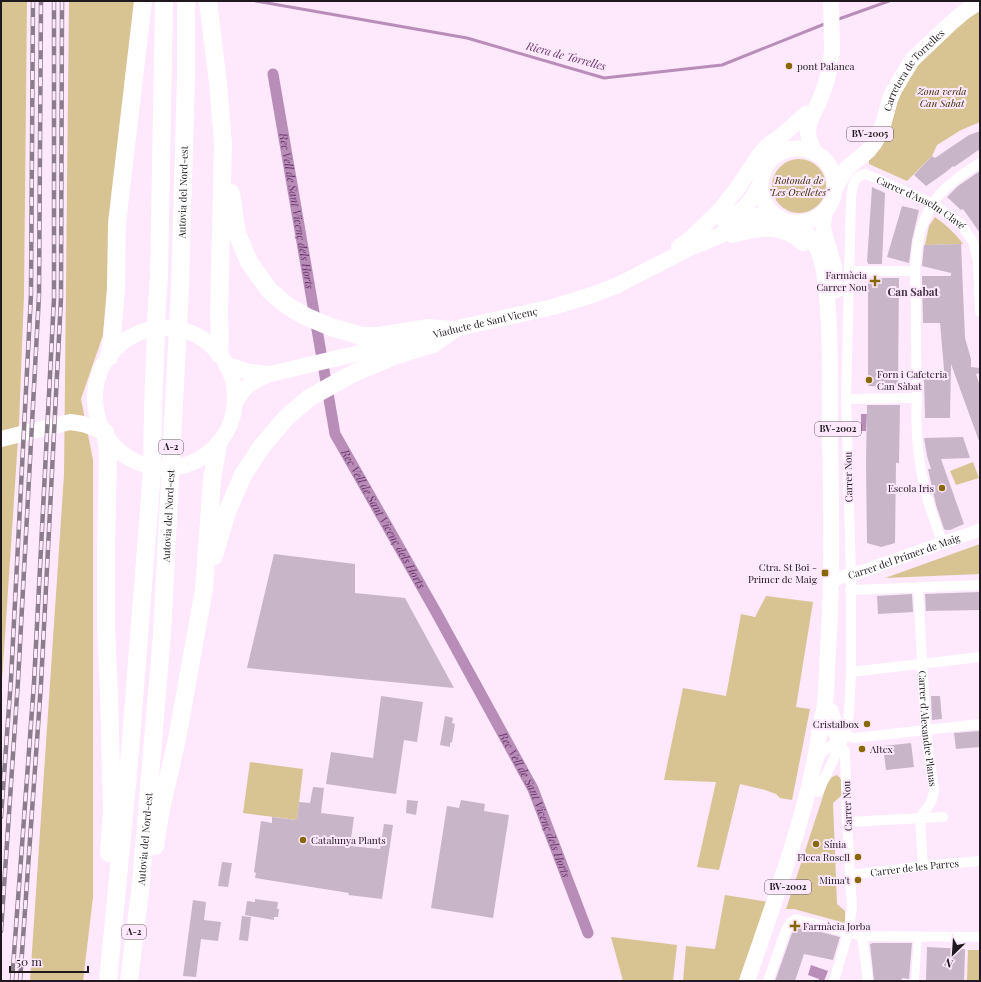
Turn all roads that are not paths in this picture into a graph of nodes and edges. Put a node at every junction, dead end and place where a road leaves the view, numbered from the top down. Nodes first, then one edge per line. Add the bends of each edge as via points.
1 (143, 1) edge
2 (831, 1) edge
3 (970, 1) edge
4 (980, 1) edge
5 (164, 3) edge
6 (186, 5) edge
7 (209, 8) edge
8 (830, 68) junction
9 (806, 114) junction
10 (223, 143) junction
11 (782, 152) junction
12 (820, 157) junction
13 (980, 163) edge
14 (862, 175) joint
15 (760, 185) junction
16 (834, 190) junction
17 (933, 204) junction
18 (825, 211) junction
19 (784, 220) junction
20 (692, 247) junction
21 (654, 267) junction
22 (822, 267) junction
23 (849, 269) junction
24 (915, 271) junction
25 (980, 312) edge
26 (453, 330) junction
27 (109, 357) junction
28 (223, 360) junction
29 (270, 374) junction
30 (96, 398) junction
31 (917, 398) junction
32 (846, 399) junction
33 (235, 403) junction
34 (70, 422) junction
35 (105, 432) junction
36 (1, 439) edge
37 (218, 444) junction
38 (980, 530) edge
39 (942, 543) junction
40 (840, 580) junction
41 (980, 585) edge
42 (918, 587) junction
43 (204, 589) junction
44 (850, 590) junction
45 (980, 657) edge
46 (922, 664) junction
47 (851, 672) junction
48 (828, 710) junction
49 (980, 724) edge
50 (926, 730) junction
51 (840, 741) junction
52 (826, 774) junction
53 (846, 778) junction
54 (814, 788) junction
55 (943, 817) dead end
56 (920, 818) junction
57 (847, 822) junction
58 (980, 861) edge
59 (923, 866) junction
60 (850, 876) junction
61 (141, 883) junction
62 (848, 933) junction
63 (862, 936) junction
64 (918, 936) junction
65 (980, 937) edge
66 (108, 973) edge
67 (129, 981) edge
68 (747, 981) edge
69 (755, 981) edge
70 (768, 981) edge
71 (834, 981) edge
72 (868, 981) edge
73 (916, 981) edge

1 - 27 highway via 117,223 116,288
2 - 8 main road
3 - 12 main road, Carretera de Torrelles / BV-2005 via 938,24 901,62 885,92 873,129 861,148 842,159
4 - 16 main road, Carretera de Torrelles / BV-2005 via 959,15 912,60 894,90 876,140 869,150 846,170
5 - 66 highway, Autovia del Nord-est / A-2 via 152,471 129,764
6 - 61 highway, Autovia del Nord-est / A-2 via 180,288 162,634
7 - 10 highway
8 - 9 main road
8 - 12 main road via 809,124 810,143
9 - 11 main road via 796,137
9 - 21 main road via 767,146 721,209
10 - 26 highway via 237,233 249,262 269,290 284,303 307,317 362,336 379,336 428,328
10 - 28 highway via 219,316
11 - 12 main road via 797,148
11 - 15 main road via 768,162
12 - 16 main road via 832,173
13 - 17 street via 946,188
14 - 17 street, Carrer d'Anselm Clavé via 866,174
14 - 23 street, Carrer Nou via 852,187
15 - 19 main road, BV-2002 via 766,206
15 - 20 main road, Viaducte de Sant Vicenç via 751,201 738,214
16 - 18 main road, BV-2002
17 - 24 street via 920,233
17 - 25 street, Carrer d'Anselm Clavé via 961,224 973,242 978,261
18 - 19 main road via 813,220 804,222
18 - 40 main road, BV-2002 via 823,224 833,261 838,331
19 - 20 main road, Viaducte de Sant Vicenç via 764,215 756,216
19 - 22 main road, BV-2002 via 810,236 816,244
20 - 21 main road, Viaducte de Sant Vicenç
20 - 22 main road via 752,230 773,229 801,241
21 - 26 main road, Viaducte de Sant Vicenç via 618,285 567,303
22 - 40 main road, BV-2002 via 830,336
23 - 24 street
23 - 32 street, Carrer Nou
24 - 31 street
26 - 29 main road, Viaducte de Sant Vicenç
26 - 43 highway via 433,344 394,356 354,373 309,398 286,418 262,446 243,475 227,512
27 - 28 main road, Viaducte de Sant Vicenç via 120,345 135,336 149,330 172,329 188,332 202,339
27 - 30 main road, Viaducte de Sant Vicenç via 99,376
28 - 29 main road, Viaducte de Sant Vicenç via 246,372
28 - 33 main road, Viaducte de Sant Vicenç via 234,383
29 - 33 main road, Viaducte de Sant Vicenç via 245,388
30 - 34 main road via 83,413
30 - 35 main road, Viaducte de Sant Vicenç via 98,419
31 - 32 street
31 - 39 street via 921,469
32 - 40 street, Carrer Nou
33 - 37 main road, Viaducte de Sant Vicenç via 232,421
34 - 35 main road
34 - 36 main road
35 - 37 main road, Viaducte de Sant Vicenç via 126,456 143,464 161,468 197,461
35 - 66 highway via 108,455 106,628 112,811 106,889
37 - 43 highway via 212,480
38 - 39 street, Carrer del Primer de Maig
39 - 40 street, Carrer del Primer de Maig
40 - 44 street, Carrer Nou
40 - 48 main road, BV-2002 via 830,623
41 - 42 street, Carrer del Primer de Maig
42 - 44 street, Carrer del Primer de Maig
42 - 46 street, Carrer d'Alexandre Planas
43 - 61 highway via 152,867
44 - 47 street, Carrer Nou
45 - 46 street
46 - 47 street
46 - 50 street, Carrer d'Alexandre Planas
47 - 51 street, Carrer Nou via 848,714
48 - 51 main road, BV-2002
48 - 54 main road, BV-2002
49 - 50 street
50 - 51 street
50 - 56 street, Carrer d'Alexandre Planas via 934,790 931,804
51 - 52 street, BV-2002
51 - 53 street, Carrer Nou
51 - 54 main road, BV-2002
52 - 53 street via 837,772
52 - 54 street, BV-2002
53 - 57 street, Carrer Nou
54 - 68 main road, BV-2002
54 - 69 main road, BV-2002 via 804,840
55 - 56 street
56 - 57 street
56 - 59 street
57 - 60 street, Carrer Nou
58 - 59 street, Carrer de les Parres
59 - 60 street, Carrer de les Parres
60 - 62 street, Carrer Nou via 852,909
61 - 67 highway, Autovia del Nord-est / A-2
62 - 63 street
62 - 70 street via 796,919 786,930
62 - 71 street, Carrer Nou
63 - 64 street
63 - 72 street
64 - 65 street
64 - 73 street

